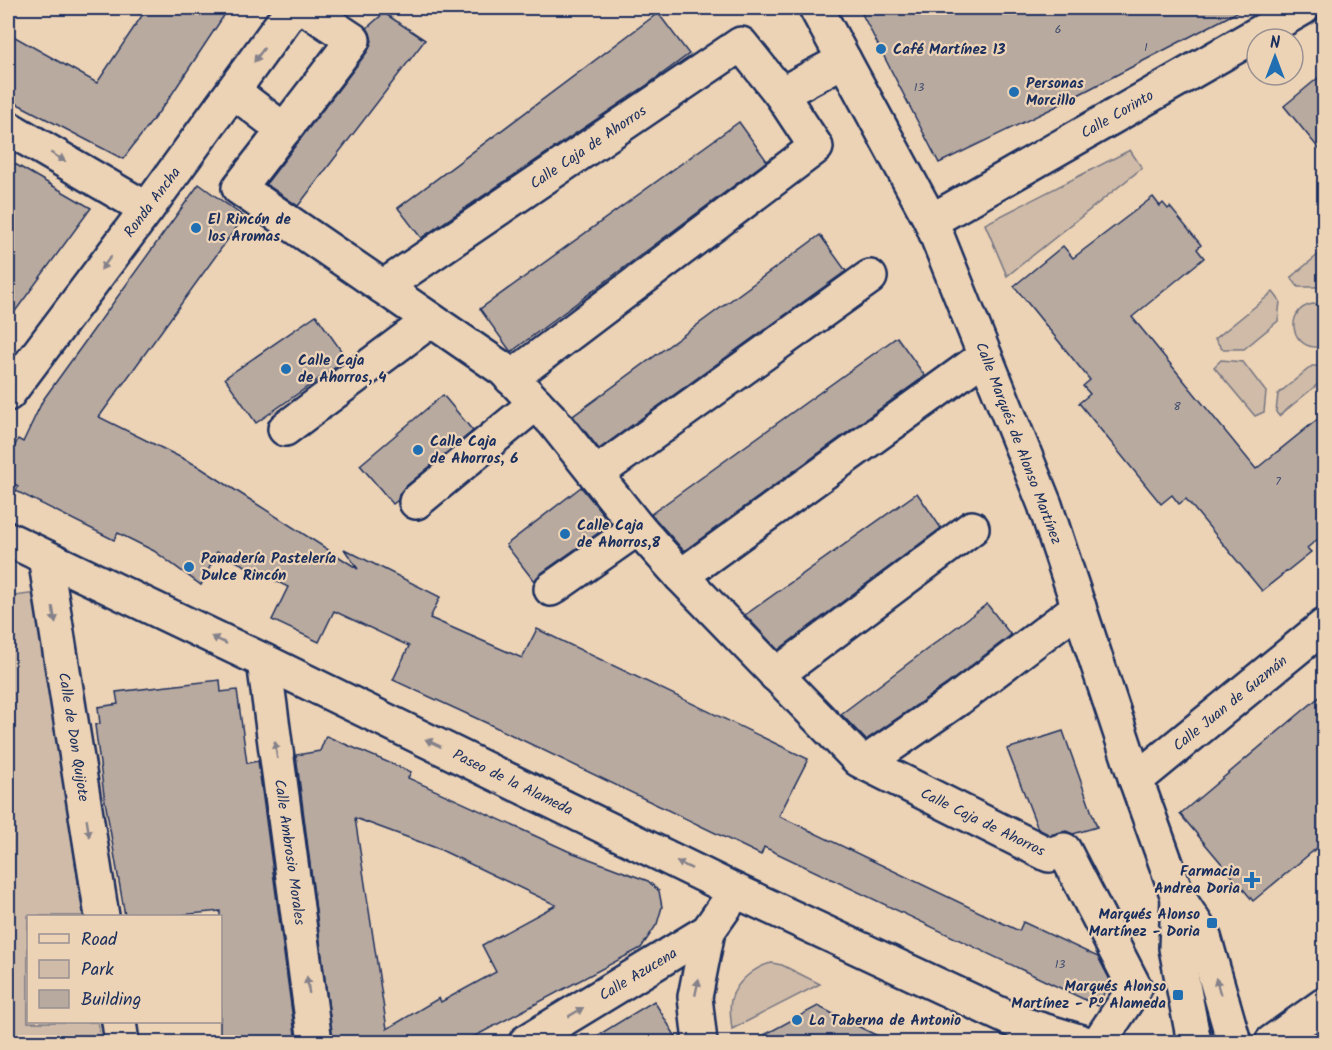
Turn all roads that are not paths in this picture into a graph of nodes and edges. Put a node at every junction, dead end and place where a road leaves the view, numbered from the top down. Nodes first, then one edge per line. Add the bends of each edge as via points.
1 (293, 8) edge
2 (305, 8) edge
3 (816, 8) edge
4 (1302, 8) edge
5 (844, 60) junction
6 (232, 91) junction
7 (781, 94) junction
8 (8, 128) edge
9 (284, 130) junction
10 (147, 208) junction
11 (931, 221) junction
12 (870, 277) dead end
13 (382, 287) junction
14 (431, 320) junction
15 (986, 357) junction
16 (511, 378) junction
17 (8, 394) edge
18 (536, 403) junction
19 (285, 429) dead end
20 (596, 474) junction
21 (416, 502) dead end
22 (638, 528) junction
23 (972, 528) dead end
24 (8, 540) edge
25 (45, 557) junction
26 (681, 576) junction
27 (551, 589) dead end
28 (1079, 607) junction
29 (1324, 626) edge
30 (264, 661) junction
31 (776, 675) junction
32 (865, 763) junction
33 (1136, 780) junction
34 (736, 891) junction
35 (1178, 897) junction
36 (102, 915) edge
37 (708, 931) junction
38 (1324, 1005) edge
39 (119, 1023) edge
40 (1025, 1033) edge
41 (122, 1042) edge
42 (315, 1042) edge
43 (526, 1042) edge
44 (700, 1042) edge
45 (1082, 1042) edge
46 (1099, 1042) edge
47 (1194, 1042) edge
48 (1234, 1042) edge
49 (1272, 1042) edge

1 -> 6 street, Ronda Ancha
2 - 9 street, Calle Caja de Ahorros via 353,40
3 - 5 street, Calle Marqués de Alonso Martínez
4 - 11 street, Calle Corinto
5 - 7 street
5 - 11 street, Calle Marqués de Alonso Martínez
6 - 9 street
6 - 10 street, Ronda Ancha
7 - 13 street, Calle Caja de Ahorros via 741,44
7 - 16 street, Calle Caja de Ahorros via 816,147
8 -> 10 street
9 - 13 street, Calle Caja de Ahorros via 239,188
10 -> 17 street, Ronda Ancha
11 - 15 street, Calle Marqués de Alonso Martínez
12 - 20 street
13 - 14 street, Calle Caja de Ahorros
14 - 16 street, Calle Caja de Ahorros
14 - 19 street
15 - 26 street
15 - 28 street, Calle Marqués de Alonso Martínez via 1045,505
16 - 18 street, Calle Caja de Ahorros
18 - 20 street, Calle Caja de Ahorros
18 - 21 street
20 - 22 street, Calle Caja de Ahorros
22 - 26 street, Calle Caja de Ahorros
22 - 27 street
23 - 31 street
24 - 25 street, Paseo de la Alameda
30 -> 25 street, Paseo de la Alameda
25 -> 36 street, Calle de Don Quijote
26 - 31 street, Calle Caja de Ahorros
28 - 32 street via 958,699
28 - 33 street, Calle Marqués de Alonso Martínez
29 - 33 street, Calle Juan de Guzmán
34 -> 30 street, Paseo de la Alameda
42 -> 30 street, Calle Ambrosio Morales
31 - 32 street, Calle Caja de Ahorros
32 - 46 street, Calle Caja de Ahorros via 1049,855 1064,849 1135,987
33 - 35 street, Calle Marqués de Alonso Martínez
34 - 37 street, Calle Azucena
34 - 40 street, Paseo de la Alameda
35 - 47 street, Calle Marqués de Alonso Martínez via 1176,948
48 -> 35 street, Calle Marqués de Alonso Martínez via 1204,937
43 -> 37 street, Calle Azucena
44 -> 37 street via 695,998
38 - 49 street
39 - 41 street
40 - 45 street, Paseo de la Alameda

